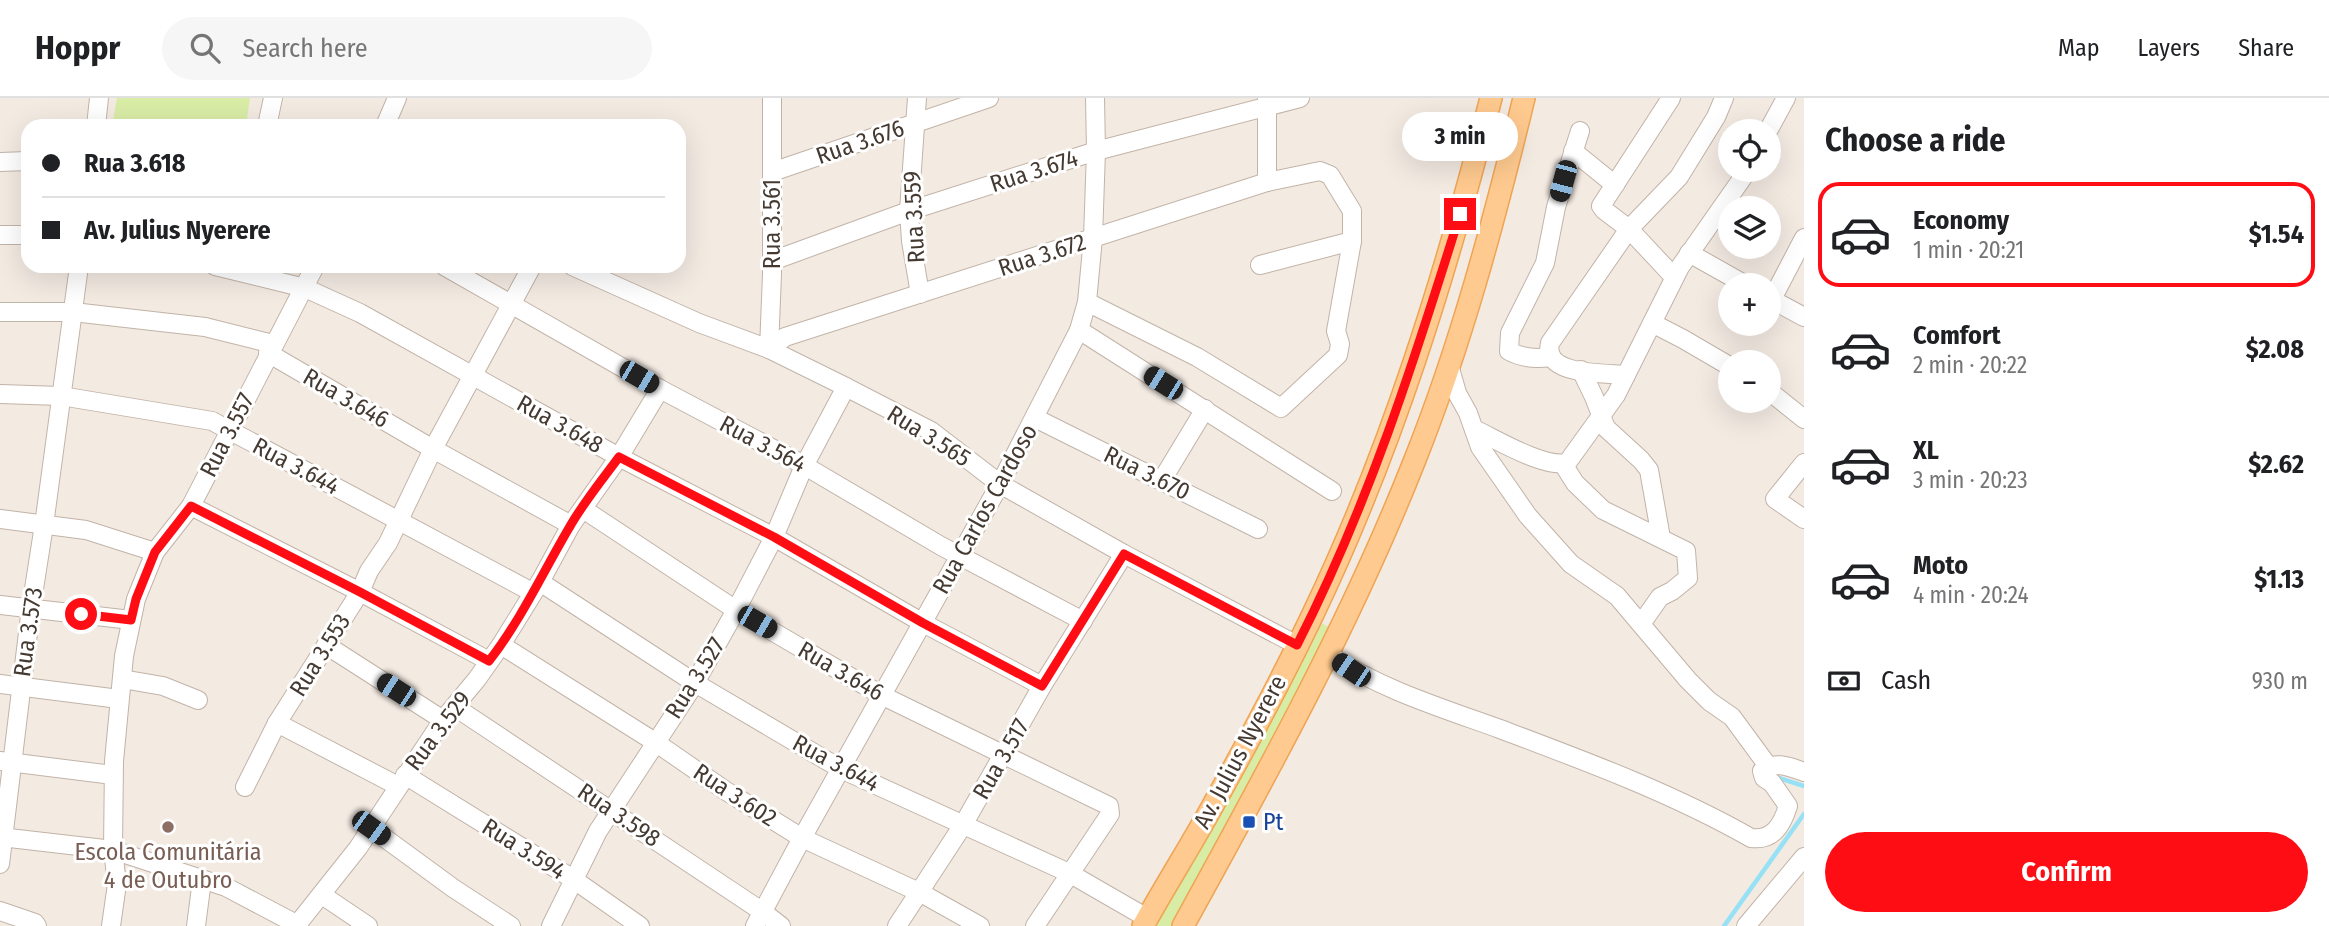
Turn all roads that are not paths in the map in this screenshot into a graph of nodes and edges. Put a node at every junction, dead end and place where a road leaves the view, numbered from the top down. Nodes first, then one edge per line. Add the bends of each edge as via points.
1 (99, 98) edge
2 (273, 98) edge
3 (397, 98) edge
4 (772, 98) edge
5 (917, 98) edge
6 (989, 98) edge
7 (1095, 98) edge
8 (1300, 98) edge
9 (1491, 98) edge
10 (1524, 98) edge
11 (1671, 98) edge
12 (1724, 98) edge
13 (1786, 98) edge
14 (1267, 102) edge
15 (97, 119) edge
16 (268, 119) edge
17 (388, 119) edge
18 (1775, 119) edge
19 (914, 123) junction
20 (1580, 131) dead end
21 (1096, 151) junction
22 (1573, 151) junction
23 (21, 161) edge
24 (0, 162) edge
25 (772, 172) junction
26 (1268, 182) junction
27 (1739, 182) edge
28 (1615, 185) junction
29 (909, 211) junction
30 (1629, 229) junction
31 (0, 235) edge
32 (21, 235) edge
33 (1093, 238) junction
34 (1804, 238) edge
35 (1352, 241) junction
36 (1689, 253) junction
37 (772, 261) junction
38 (1260, 265) dead end
39 (78, 273) edge
40 (244, 273) edge
41 (312, 273) edge
42 (457, 273) edge
43 (528, 273) edge
44 (588, 273) edge
45 (1725, 273) edge
46 (1674, 277) junction
47 (1781, 281) edge
48 (305, 288) junction
49 (920, 294) junction
50 (1087, 302) junction
51 (513, 304) junction
52 (1781, 304) edge
53 (0, 312) edge
54 (73, 312) junction
55 (1804, 317) edge
56 (1652, 323) junction
57 (1079, 330) junction
58 (271, 348) junction
59 (769, 349) junction
60 (1550, 357) junction
61 (1718, 361) edge
62 (1449, 365) junction
63 (1581, 370) junction
64 (1626, 374) junction
65 (474, 376) junction
66 (846, 387) junction
67 (660, 389) junction
68 (0, 394) edge
69 (61, 396) junction
70 (1781, 401) edge
71 (1205, 409) junction
72 (1601, 416) junction
73 (1035, 418) junction
74 (1804, 419) edge
75 (1474, 429) junction
76 (230, 430) junction
77 (433, 449) junction
78 (619, 457) junction
79 (1804, 463) edge
80 (1563, 464) junction
81 (804, 466) junction
82 (1161, 480) junction
83 (1000, 484) junction
84 (1332, 491) dead end
85 (191, 506) junction
86 (583, 509) junction
87 (0, 519) edge
88 (1804, 519) edge
89 (399, 521) junction
90 (44, 525) junction
91 (571, 525) junction
92 (1258, 529) dead end
93 (774, 537) junction
94 (1661, 538) junction
95 (155, 552) junction
96 (1124, 554) junction
97 (960, 556) junction
98 (536, 587) junction
99 (360, 592) junction
100 (0, 605) edge
101 (30, 608) junction
102 (736, 610) junction
103 (1313, 614) junction
104 (131, 620) junction
105 (1083, 621) junction
106 (923, 623) junction
107 (1641, 624) junction
108 (1342, 627) junction
109 (326, 645) junction
110 (501, 645) junction
111 (1297, 645) junction
112 (1329, 654) junction
113 (489, 661) junction
114 (121, 679) junction
115 (695, 683) junction
116 (0, 684) edge
117 (20, 686) junction
118 (1042, 686) junction
119 (883, 696) junction
120 (119, 699) junction
121 (198, 700) dead end
122 (449, 713) junction
123 (277, 723) junction
124 (655, 742) junction
125 (1002, 754) junction
126 (6, 762) edge
127 (1769, 766) junction
128 (841, 769) junction
129 (1804, 772) edge
130 (113, 775) junction
131 (402, 780) junction
132 (245, 787) dead end
133 (611, 809) junction
134 (964, 825) junction
135 (371, 828) junction
136 (2, 837) edge
137 (802, 838) junction
138 (113, 850) junction
139 (1804, 857) edge
140 (0, 864) edge
141 (1069, 873) junction
142 (573, 879) junction
143 (202, 880) junction
144 (921, 893) junction
145 (322, 895) junction
146 (0, 911) edge
147 (759, 919) edge
148 (1145, 922) edge
149 (297, 925) edge
150 (37, 926) edge
151 (111, 926) edge
152 (196, 926) edge
153 (368, 926) edge
154 (511, 926) edge
155 (551, 926) edge
156 (640, 926) edge
157 (781, 926) edge
158 (897, 926) edge
159 (980, 926) edge
160 (1035, 926) edge
161 (1182, 926) edge
162 (1746, 926) edge

1 - 15 street
2 - 16 street
3 - 17 street
4 - 25 street, Rua 3.561
5 - 19 street, Rua 3.559
6 - 19 street, Rua 3.676
7 - 21 street, Rua Carlos Cardoso
8 - 14 street, Rua 3.674
9 - 103 main road, Av. Julius Nyerere via 1415,358 1372,480
10 - 62 main road, Av. Julius Nyerere via 1500,197
11 - 28 street
12 - 30 street via 1679,177
13 - 18 street
14 - 21 street, Rua 3.674
14 - 26 street
19 - 25 street, Rua 3.676
19 - 29 street, Rua 3.559
20 - 22 street
21 - 29 street, Rua 3.674
21 - 33 street, Rua Carlos Cardoso
22 - 28 street
22 - 60 street via 1545,262 1510,332 1508,347 1515,354 1536,359
23 - 24 street
25 - 37 street, Rua 3.561
26 - 33 street, Rua 3.672
26 - 35 street, Rua 3.672 via 1320,171 1330,175 1352,211
27 - 36 street
28 - 30 street via 1601,206
29 - 37 street, Rua 3.674
29 - 49 street, Rua 3.559
30 - 46 street
30 - 60 street via 1550,343
31 - 32 street
33 - 49 street, Rua 3.672
33 - 50 street, Rua Carlos Cardoso
34 - 47 street
35 - 38 street
35 - 50 street via 1336,331 1339,355 1281,408 1197,357
36 - 45 street
36 - 46 street
37 - 59 street, Rua 3.561
39 - 54 street, Rua 3.573
40 - 48 street, Rua 3.648
41 - 48 street, Rua 3.557
42 - 51 street, Rua 3.564
43 - 51 street, Rua 3.553
44 - 59 street, Rua 3.565
46 - 56 street
48 - 58 street, Rua 3.557
48 - 65 street, Rua 3.648
49 - 59 street, Rua 3.672 via 785,337
50 - 57 street, Rua Carlos Cardoso
51 - 65 street, Rua 3.553
51 - 67 street, Rua 3.564
52 - 55 street
53 - 54 street, Rua 3.646
54 - 58 street, Rua 3.646 via 205,327
54 - 69 street, Rua 3.573
56 - 61 street
56 - 64 street
57 - 71 street
57 - 73 street, Rua Carlos Cardoso
58 - 76 street, Rua 3.557
58 - 77 street, Rua 3.646
59 - 66 street, Rua 3.565
60 - 63 street
62 - 75 street
62 - 108 main road, Av. Julius Nyerere via 1414,463
63 - 64 street
63 - 72 street
64 - 72 street
65 - 77 street, Rua 3.553
65 - 78 street, Rua 3.648
66 - 81 street, Rua 3.527
66 - 83 street, Rua 3.565 via 931,431
67 - 78 street, Rua 3.529
67 - 81 street, Rua 3.564
68 - 69 street, Rua 3.644
69 - 76 street, Rua 3.644 via 212,421
69 - 90 street, Rua 3.573
70 - 74 street
71 - 82 street
71 - 84 street
72 - 80 street
72 - 94 street via 1609,433 1649,470
73 - 82 street, Rua 3.670
73 - 83 street, Rua Carlos Cardoso
75 - 80 street
75 - 107 street via 1480,447 1528,516 1571,564 1617,596
76 - 85 street, Rua 3.557
76 - 89 street, Rua 3.644
77 - 89 street, Rua 3.553
77 - 91 street, Rua 3.646
78 - 86 street, Rua 3.529
78 - 93 street, Rua 3.648
79 - 88 street via 1775,499
80 - 94 street via 1575,483 1604,510
81 - 93 street, Rua 3.527
81 - 97 street, Rua 3.564
82 - 92 street, Rua 3.670
83 - 96 street, Rua 3.565
83 - 97 street, Rua Carlos Cardoso
85 - 95 street, Rua 3.557
85 - 99 street
86 - 91 street, Rua 3.529
86 - 102 street, Rua 3.646
87 - 90 street
89 - 98 street, Rua 3.644
89 - 99 street, Rua 3.553
90 - 95 street via 86,530
90 - 101 street, Rua 3.573
91 - 98 street, Rua 3.529
93 - 102 street, Rua 3.527
93 - 106 street, Rua 3.648
94 - 107 street via 1686,551 1688,578 1660,597
95 - 104 street, Rua 3.557
96 - 105 street, Rua 3.517
96 - 111 street, Rua 3.565
97 - 105 street, Rua 3.564
97 - 106 street, Rua Carlos Cardoso
98 - 110 street, Rua 3.529
98 - 115 street, Rua 3.644
99 - 109 street, Rua 3.553
99 - 113 street
100 - 101 street
101 - 104 street
101 - 117 street, Rua 3.573
102 - 115 street, Rua 3.527
102 - 119 street, Rua 3.646
103 - 108 main road
103 - 111 main road, Av. Julius Nyerere
104 - 114 street, Rua 3.557
105 - 118 street, Rua 3.517
106 - 118 street, Rua 3.648
106 - 119 street, Rua Carlos Cardoso
107 - 127 street via 1709,701 1732,716
108 - 112 main road, Av. Julius Nyerere
109 - 122 street, Rua 3.598
109 - 123 street, Rua 3.553
110 - 113 street, Rua 3.529
110 - 124 street, Rua 3.602
111 - 148 main road, Av. Julius Nyerere
112 - 127 street via 1351,670 1415,698 1605,768 1762,840 1783,821 1788,806 1764,778 1762,771
112 - 161 main road, Av. Julius Nyerere
113 - 122 street, Rua 3.529
114 - 120 street, Rua 3.557
114 - 121 street via 163,686
115 - 124 street, Rua 3.527
115 - 128 street, Rua 3.644
116 - 117 street
117 - 120 street
117 - 126 street, Rua 3.573
118 - 125 street, Rua 3.517
119 - 125 street, Rua 3.646
119 - 128 street, Rua Carlos Cardoso
120 - 130 street, Rua 3.557
122 - 131 street, Rua 3.529
122 - 133 street, Rua 3.598
123 - 131 street, Rua 3.594
123 - 132 street, Rua 3.553
124 - 133 street, Rua 3.527
124 - 137 street, Rua 3.602
125 - 134 street, Rua 3.517
125 - 141 street, Rua 3.646 via 1108,806 1110,814
126 - 130 street
126 - 136 street, Rua 3.573
127 - 129 street via 1787,765
128 - 134 street, Rua 3.644
128 - 137 street, Rua Carlos Cardoso
130 - 138 street, Rua 3.557
131 - 135 street, Rua 3.529
131 - 142 street, Rua 3.594
133 - 142 street, Rua 3.527
133 - 147 street, Rua 3.598
134 - 141 street, Rua 3.644
134 - 144 street, Rua 3.517
135 - 145 street, Rua 3.529
135 - 154 street
136 - 138 street
136 - 140 street, Rua 3.573
137 - 144 street, Rua 3.602
137 - 147 street, Rua Carlos Cardoso
138 - 143 street
138 - 151 street, Rua 3.557 via 117,884
139 - 162 street
141 - 148 street, Rua 3.644
141 - 160 street
142 - 155 street, Rua 3.527
142 - 156 street, Rua 3.594
143 - 149 street via 226,887
143 - 152 street
144 - 158 street, Rua 3.517
144 - 159 street, Rua 3.602
145 - 149 street, Rua 3.529
145 - 153 street
146 - 150 street
147 - 157 street, Rua 3.598

